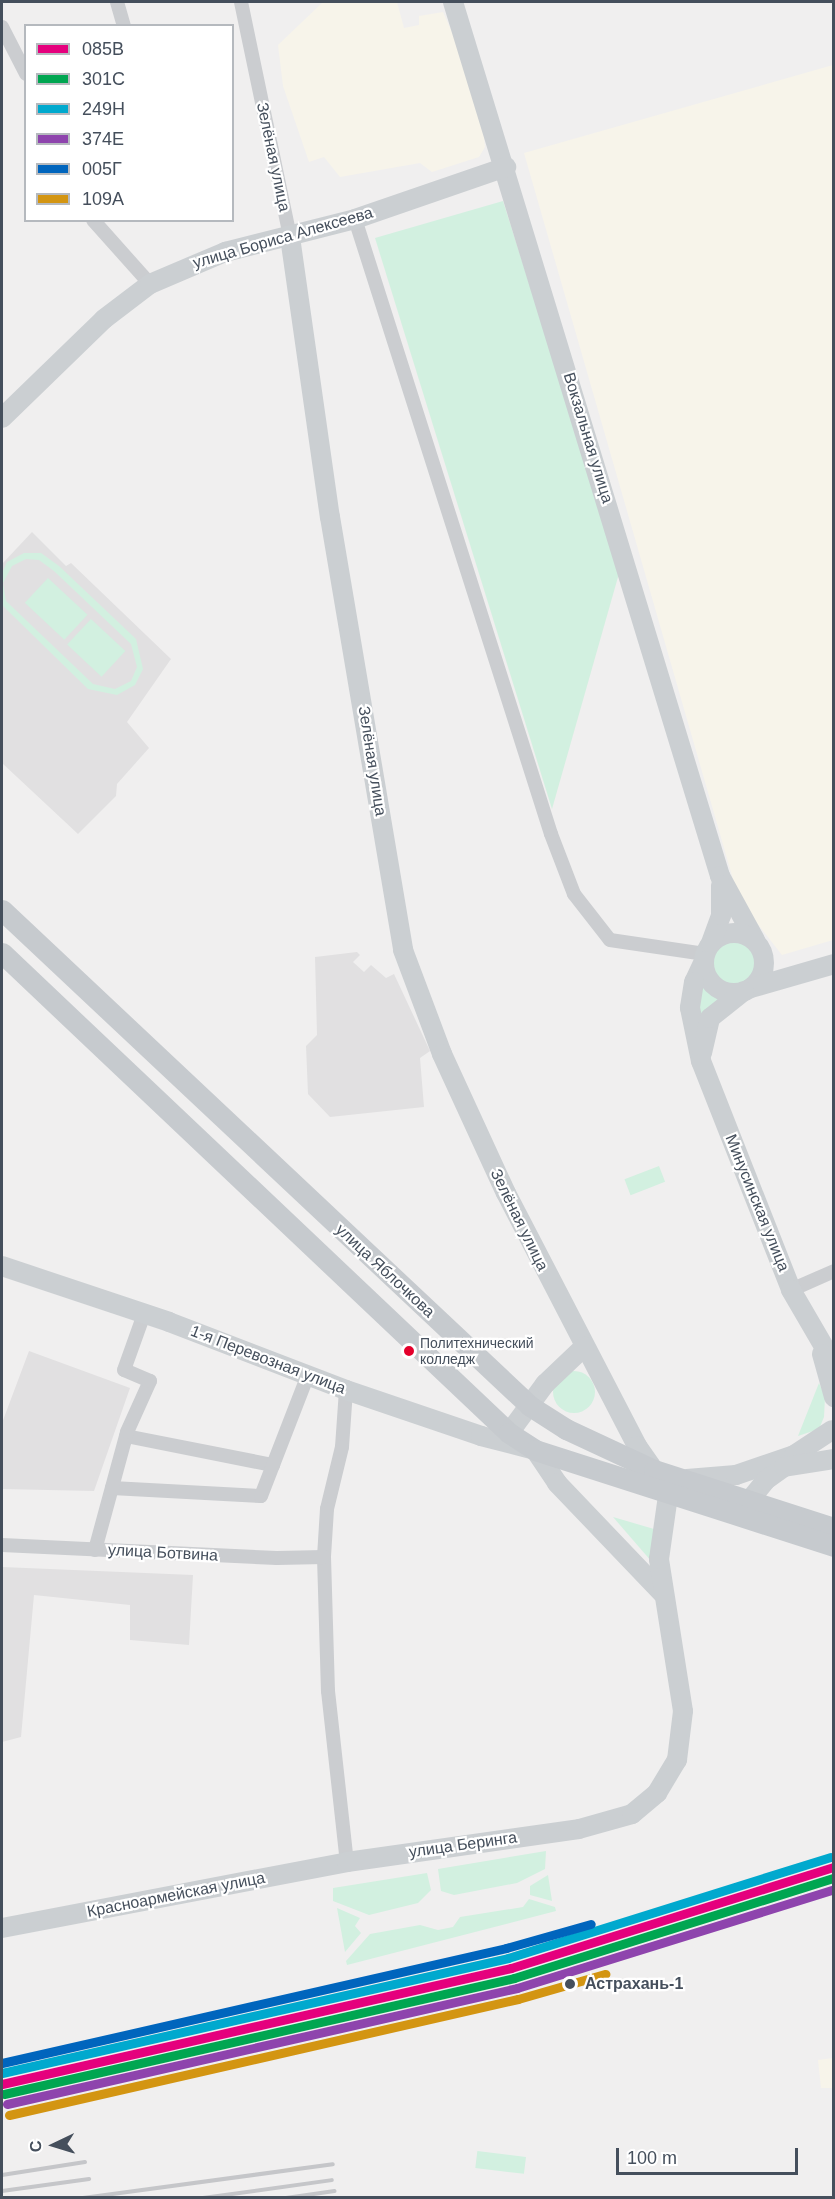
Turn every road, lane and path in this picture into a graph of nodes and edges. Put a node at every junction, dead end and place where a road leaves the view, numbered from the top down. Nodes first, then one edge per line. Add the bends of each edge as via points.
1 (117, 2) edge
2 (241, 2) edge
3 (453, 2) edge
4 (123, 24) edge
5 (2, 27) edge
6 (24, 70) edge
7 (506, 168) junction
8 (355, 219) junction
9 (95, 222) edge
10 (290, 237) junction
11 (150, 284) junction
12 (2, 418) edge
13 (720, 876) junction
14 (2, 910) edge
15 (758, 944) junction
16 (2, 953) edge
17 (707, 953) junction
18 (829, 965) edge
19 (748, 990) junction
20 (701, 1061) junction
21 (2, 1266) edge
22 (834, 1271) edge
23 (791, 1290) junction
24 (144, 1314) junction
25 (818, 1343) junction
26 (584, 1347) junction
27 (834, 1364) edge
28 (308, 1375) junction
29 (346, 1390) junction
30 (834, 1397) edge
31 (530, 1406) junction
32 (509, 1433) junction
33 (833, 1434) edge
34 (126, 1436) junction
35 (535, 1450) junction
36 (834, 1459) edge
37 (273, 1465) junction
38 (654, 1470) junction
39 (771, 1476) junction
40 (673, 1487) junction
41 (112, 1488) junction
42 (749, 1501) junction
43 (773, 1509) junction
44 (834, 1528) edge
45 (2, 1545) edge
46 (834, 1546) edge
47 (95, 1550) junction
48 (324, 1557) junction
49 (663, 1593) junction
50 (347, 1862) junction
51 (2, 1928) edge

1 - 4 street
2 - 10 street, Зелёная улица
3 - 7 main road, Вокзальная улица
5 - 6 street
7 - 8 main road, улица Бориса Алексеева
7 - 13 main road, Вокзальная улица
8 - 10 main road, улица Бориса Алексеева
8 - 17 street via 574,894 610,940
9 - 11 street
10 - 11 main road, улица Бориса Алексеева via 225,252
10 - 26 main road, Зелёная улица via 398,928 415,989 506,1193
11 - 12 main road, улица Бориса Алексеева via 104,319
13 - 15 main road, Вокзальная улица
13 - 17 main road, Вокзальная улица via 722,905
14 - 31 main road, улица Яблочкова
15 - 17 main road via 736,932 723,935
15 - 18 main road via 785,965
15 - 19 main road via 763,973
16 - 32 main road, улица Яблочкова
17 - 19 main road via 707,975 716,987 730,993
17 - 20 main road, Минусинская улица via 694,982 690,1008
18 - 19 main road
19 - 20 main road via 710,1018
20 - 23 main road, Минусинская улица
21 - 24 main road, 1-я Перевозная улица
22 - 23 street
23 - 25 main road, Минусинская улица
24 - 28 main road, 1-я Перевозная улица
24 - 34 street via 124,1370 150,1381
25 - 27 main road, Минусинская улица
25 - 30 main road, Минусинская улица
26 - 31 main road via 564,1363
26 - 38 main road, Зелёная улица
28 - 29 main road, 1-я Перевозная улица
28 - 37 street
29 - 35 main road, 1-я Перевозная улица
29 - 48 street via 342,1447 327,1509
31 - 32 main road
31 - 38 main road, улица Яблочкова via 566,1429
32 - 35 main road, улица Яблочкова
33 - 40 main road via 794,1455 736,1475
34 - 37 street
34 - 41 street
35 - 40 main road, улица Яблочкова
35 - 49 main road via 557,1483
36 - 39 main road via 789,1465
37 - 41 street via 261,1496
38 - 40 main road, улица Яблочкова
39 - 42 main road
39 - 43 main road
40 - 42 main road, улица Яблочкова
40 - 46 main road, улица Яблочкова
40 - 49 main road, улица Беринга via 659,1559
41 - 47 street
42 - 43 main road, улица Яблочкова
43 - 44 main road, улица Яблочкова
45 - 47 street, улица Ботвина
47 - 48 street, улица Ботвина
48 - 50 street via 328,1691
49 - 50 main road, улица Беринга via 679,1665 683,1711 677,1760 657,1793 632,1814 579,1829
50 - 51 main road, Красноармейская улица

